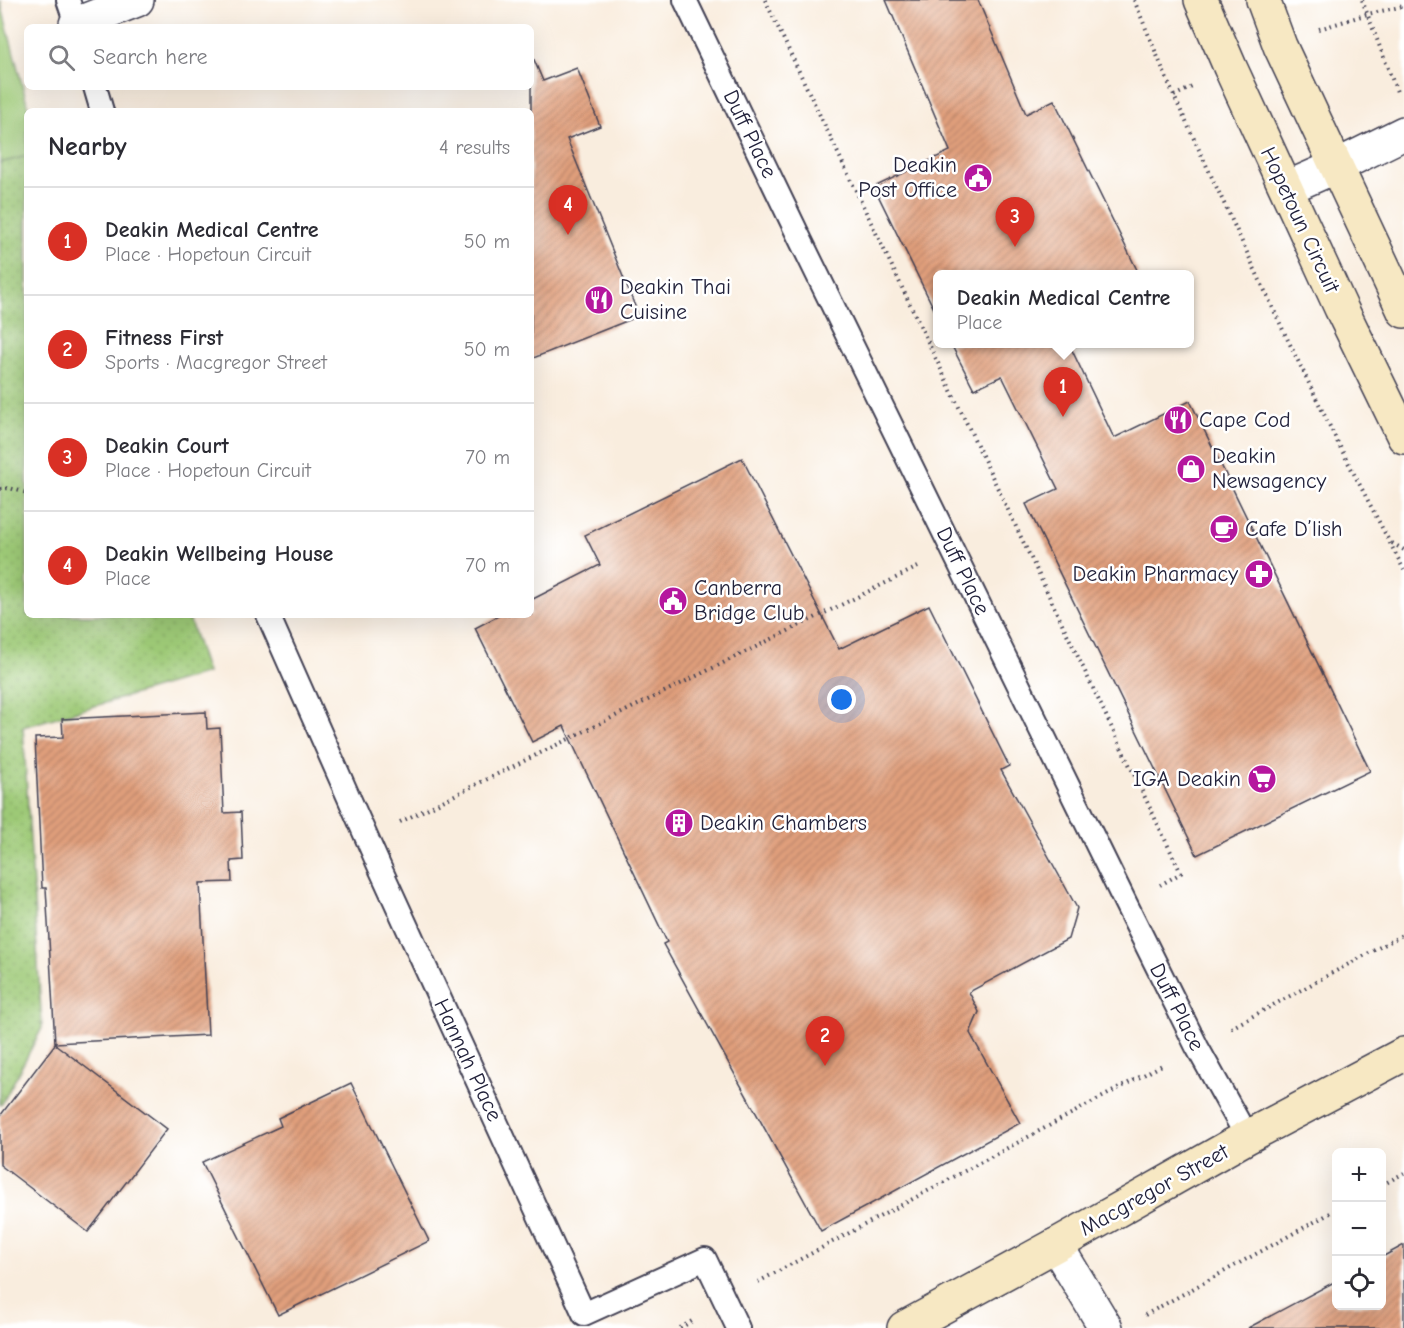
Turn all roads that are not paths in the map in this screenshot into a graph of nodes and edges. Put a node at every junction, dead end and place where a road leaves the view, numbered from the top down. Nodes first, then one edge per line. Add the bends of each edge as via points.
1 (137, 0) edge
2 (685, 0) edge
3 (1201, 0) edge
4 (1263, 0) edge
5 (74, 17) edge
6 (96, 90) edge
7 (101, 108) edge
8 (1404, 134) edge
9 (1337, 166) junction
10 (1287, 188) junction
11 (1404, 311) edge
12 (1404, 437) edge
13 (269, 618) edge
14 (1404, 1054) edge
15 (1247, 1137) junction
16 (1056, 1245) junction
17 (738, 1328) edge
18 (904, 1328) edge
19 (1106, 1328) edge

1 - 5 street
2 - 15 lane, Duff Place via 1126,904
3 - 10 main road, Hopetoun Circuit
4 - 9 main road via 1280,46
6 - 7 lane
8 - 9 street
9 - 10 street
9 - 11 main road
10 - 12 main road, Hopetoun Circuit
13 - 17 lane, Hannah Place via 584,1314 705,1259
14 - 15 main road, Macgregor Street
15 - 16 main road, Macgregor Street
16 - 18 main road, Macgregor Street
16 - 19 street

